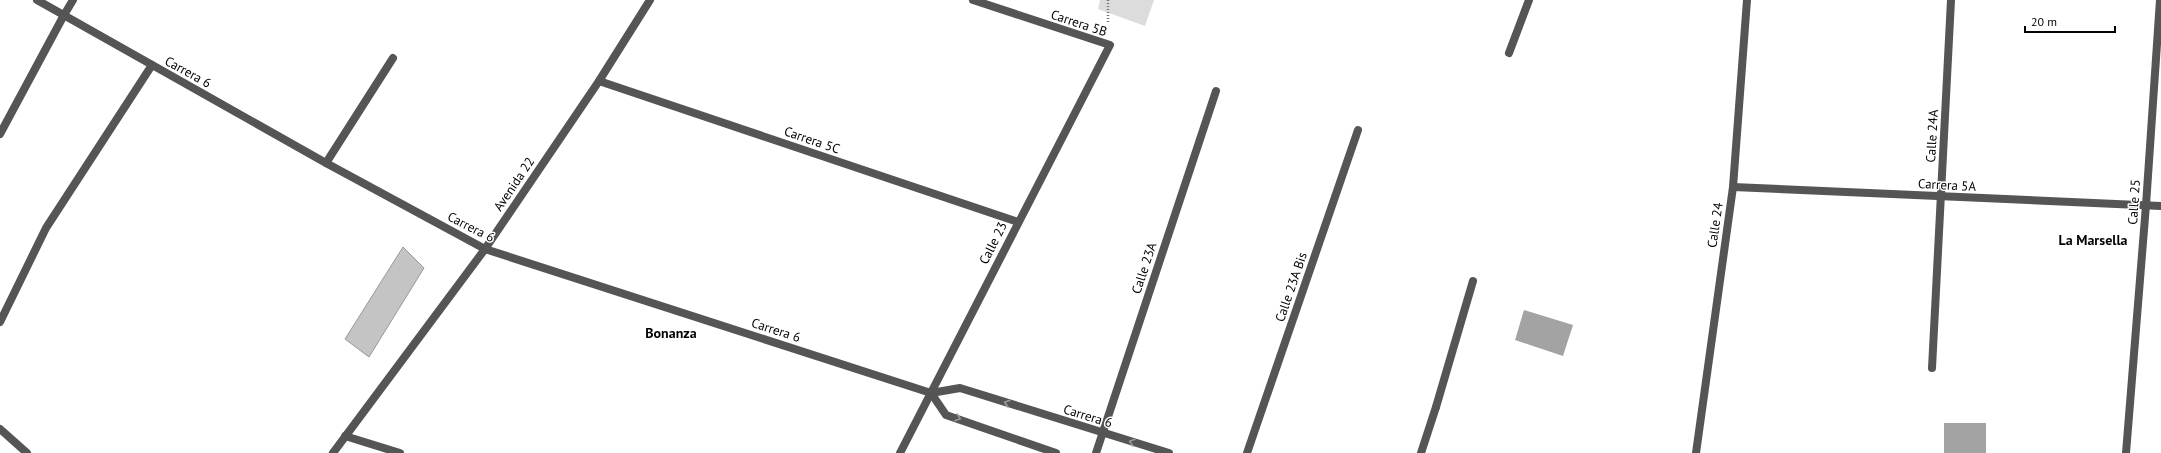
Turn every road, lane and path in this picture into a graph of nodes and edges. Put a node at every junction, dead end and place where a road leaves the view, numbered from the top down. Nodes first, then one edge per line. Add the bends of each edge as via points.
1 (37, 0) edge
2 (73, 0) edge
3 (650, 0) edge
4 (973, 0) edge
5 (1529, 0) edge
6 (1747, 0) edge
7 (1951, 0) edge
8 (2160, 0) edge
9 (64, 15) junction
10 (1110, 45) joint
11 (1509, 53) dead end
12 (393, 58) dead end
13 (152, 65) junction
14 (599, 81) junction
15 (1216, 90) dead end
16 (1358, 130) dead end
17 (0, 134) edge
18 (326, 163) junction
19 (1733, 187) junction
20 (1941, 197) junction
21 (2146, 206) junction
22 (2161, 206) edge
23 (1018, 222) junction
24 (485, 249) junction
25 (1473, 281) dead end
26 (0, 322) edge
27 (1932, 368) dead end
28 (931, 393) junction
29 (0, 429) edge
30 (1102, 433) junction
31 (345, 436) junction
32 (27, 453) edge
33 (334, 453) edge
34 (400, 453) edge
35 (900, 453) edge
36 (1056, 453) edge
37 (1096, 453) edge
38 (1169, 453) edge
39 (1247, 453) edge
40 (1421, 453) edge
41 (1696, 453) edge
42 (2126, 453) edge

1 - 9 street, Carrera 6
2 - 9 street
3 - 14 street, Avenida 22
4 - 10 street, Carrera 5B
5 - 11 street
6 - 19 street, Calle 24
7 - 20 street, Calle 24A
8 - 21 street, Calle 25
9 - 13 street, Carrera 6
9 - 17 street
10 - 23 street, Calle 23
12 - 18 street
13 - 18 street, Carrera 6
13 - 26 street via 46,228
14 - 23 street, Carrera 5C
14 - 24 street, Avenida 22
15 - 30 street, Calle 23A
16 - 39 street, Calle 23A Bis
18 - 24 street, Carrera 6
19 - 20 street, Carrera 5A
19 - 41 street, Calle 24
20 - 21 street, Carrera 5A
20 - 27 street, Calle 24A
21 - 22 street, Carrera 5A
21 - 42 street, Calle 25
23 - 28 street, Calle 23
24 - 28 street, Carrera 6
24 - 31 street, Avenida 22
25 - 40 street
30 -> 28 street, Carrera 6 via 960,388
28 - 35 street, Calle 23
28 -> 36 street via 946,414
29 - 32 street
30 - 37 street, Calle 23A
38 -> 30 street, Carrera 6
31 - 33 street, Avenida 22
31 - 34 street

